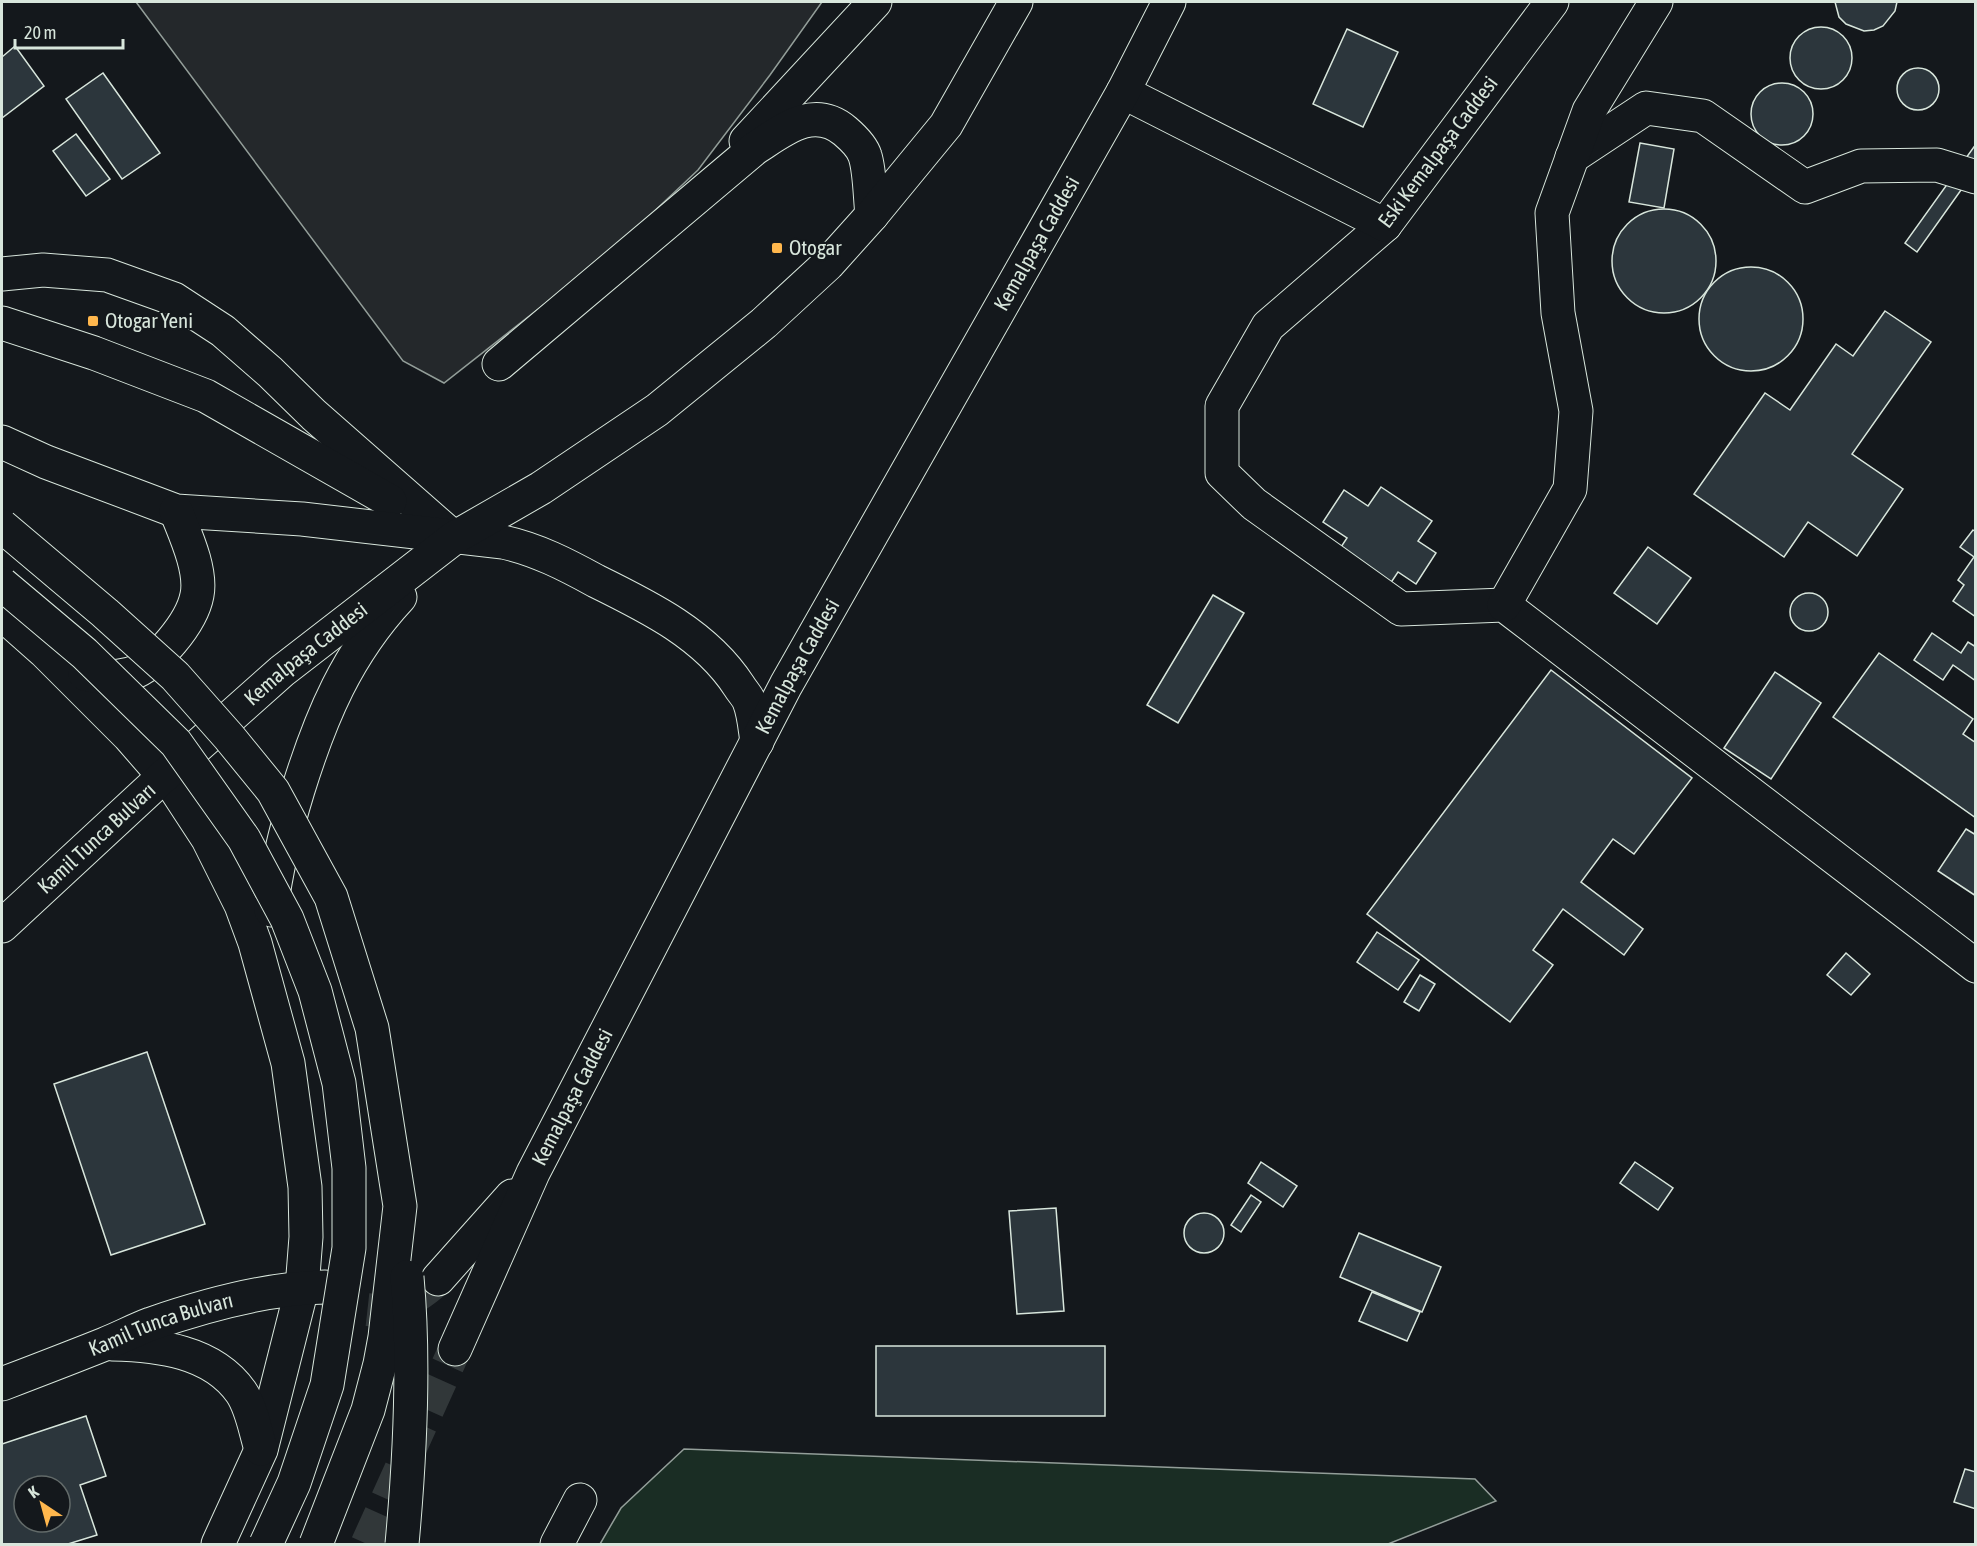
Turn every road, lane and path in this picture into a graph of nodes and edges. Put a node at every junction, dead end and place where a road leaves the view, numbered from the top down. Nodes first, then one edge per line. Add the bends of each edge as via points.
1 (875, 2) edge
2 (1016, 2) edge
3 (1169, 2) edge
4 (1552, 2) edge
5 (1656, 2) edge
6 (1123, 92) junction
7 (1572, 157) junction
8 (1976, 177) edge
9 (872, 215) junction
10 (1386, 225) junction
11 (644, 241) junction
12 (2, 274) edge
13 (2, 323) edge
14 (499, 364) dead end
15 (2, 442) edge
16 (176, 511) junction
17 (2, 526) edge
18 (454, 538) junction
19 (2, 584) edge
20 (1504, 605) junction
21 (2, 614) edge
22 (44, 651) junction
23 (757, 742) junction
24 (165, 776) junction
25 (2, 926) edge
26 (1976, 966) edge
27 (275, 1013) junction
28 (533, 1173) junction
29 (400, 1206) junction
30 (438, 1279) tunnel mouth
31 (314, 1288) junction
32 (107, 1343) junction
33 (454, 1349) tunnel mouth
34 (2, 1384) edge
35 (261, 1449) junction
36 (580, 1500) dead end
37 (218, 1545) edge
38 (266, 1545) edge
39 (316, 1545) edge
40 (402, 1545) edge
41 (557, 1545) edge

1 - 11 main road via 758,128
2 - 9 main road, Kemalpaşa Caddesi via 946,125
3 - 6 main road, Kemalpaşa Caddesi
4 - 10 main road, Eski Kemalpaşa Caddesi
5 - 7 main road via 1589,111
6 - 10 main road
6 - 23 main road, Kemalpaşa Caddesi
7 - 8 main road via 1646,108 1702,116 1805,187 1861,166 1937,165
7 - 20 main road via 1552,213 1558,313 1576,411 1570,489
9 - 11 main road via 865,155 855,139 838,125 816,118 788,127 754,149
9 - 18 main road, Kemalpaşa Caddesi via 828,264 657,410 541,488
10 - 20 main road, Eski Kemalpaşa Caddesi via 1268,326 1222,406 1222,473 1254,504 1401,609
11 - 14 main road
12 - 18 main road via 43,270 107,276 174,299 224,331
13 - 18 main road via 206,396
15 - 16 main road
16 - 18 main road via 302,519
16 - 22 main road via 195,562 198,594 189,618 159,656 132,673 101,678 77,671
17 - 29 main road, bridge via 175,676 273,791 331,897 372,1028
18 - 23 main road via 525,548 559,561 669,620 703,645 731,674 749,702
18 - 24 main road, Kemalpaşa Caddesi via 282,671
18 - 27 main road via 372,631 332,697 314,738 274,885 270,954
19 - 38 main road, bridge via 84,653 176,743 244,839 287,919 315,991 339,1083 349,1168 349,1248 327,1385 294,1483
20 - 26 main road
21 - 22 main road
22 - 24 main road
23 - 28 main road, Kemalpaşa Caddesi
24 - 25 main road, Kamil Tunca Bulvarı
24 - 27 main road via 208,839 231,883 255,943
27 - 31 main road via 292,1087
28 - 30 main road
28 - 33 main road, Kemalpaşa Caddesi
29 - 39 main road, bridge via 377,1375 368,1410
29 - 40 main road, bridge via 410,1347
31 - 32 main road, Kamil Tunca Bulvarı via 268,1293 191,1312
31 - 35 main road
32 - 34 main road, Kamil Tunca Bulvarı
32 - 35 main road via 169,1348 217,1369 242,1393
35 - 37 main road
36 - 41 main road

